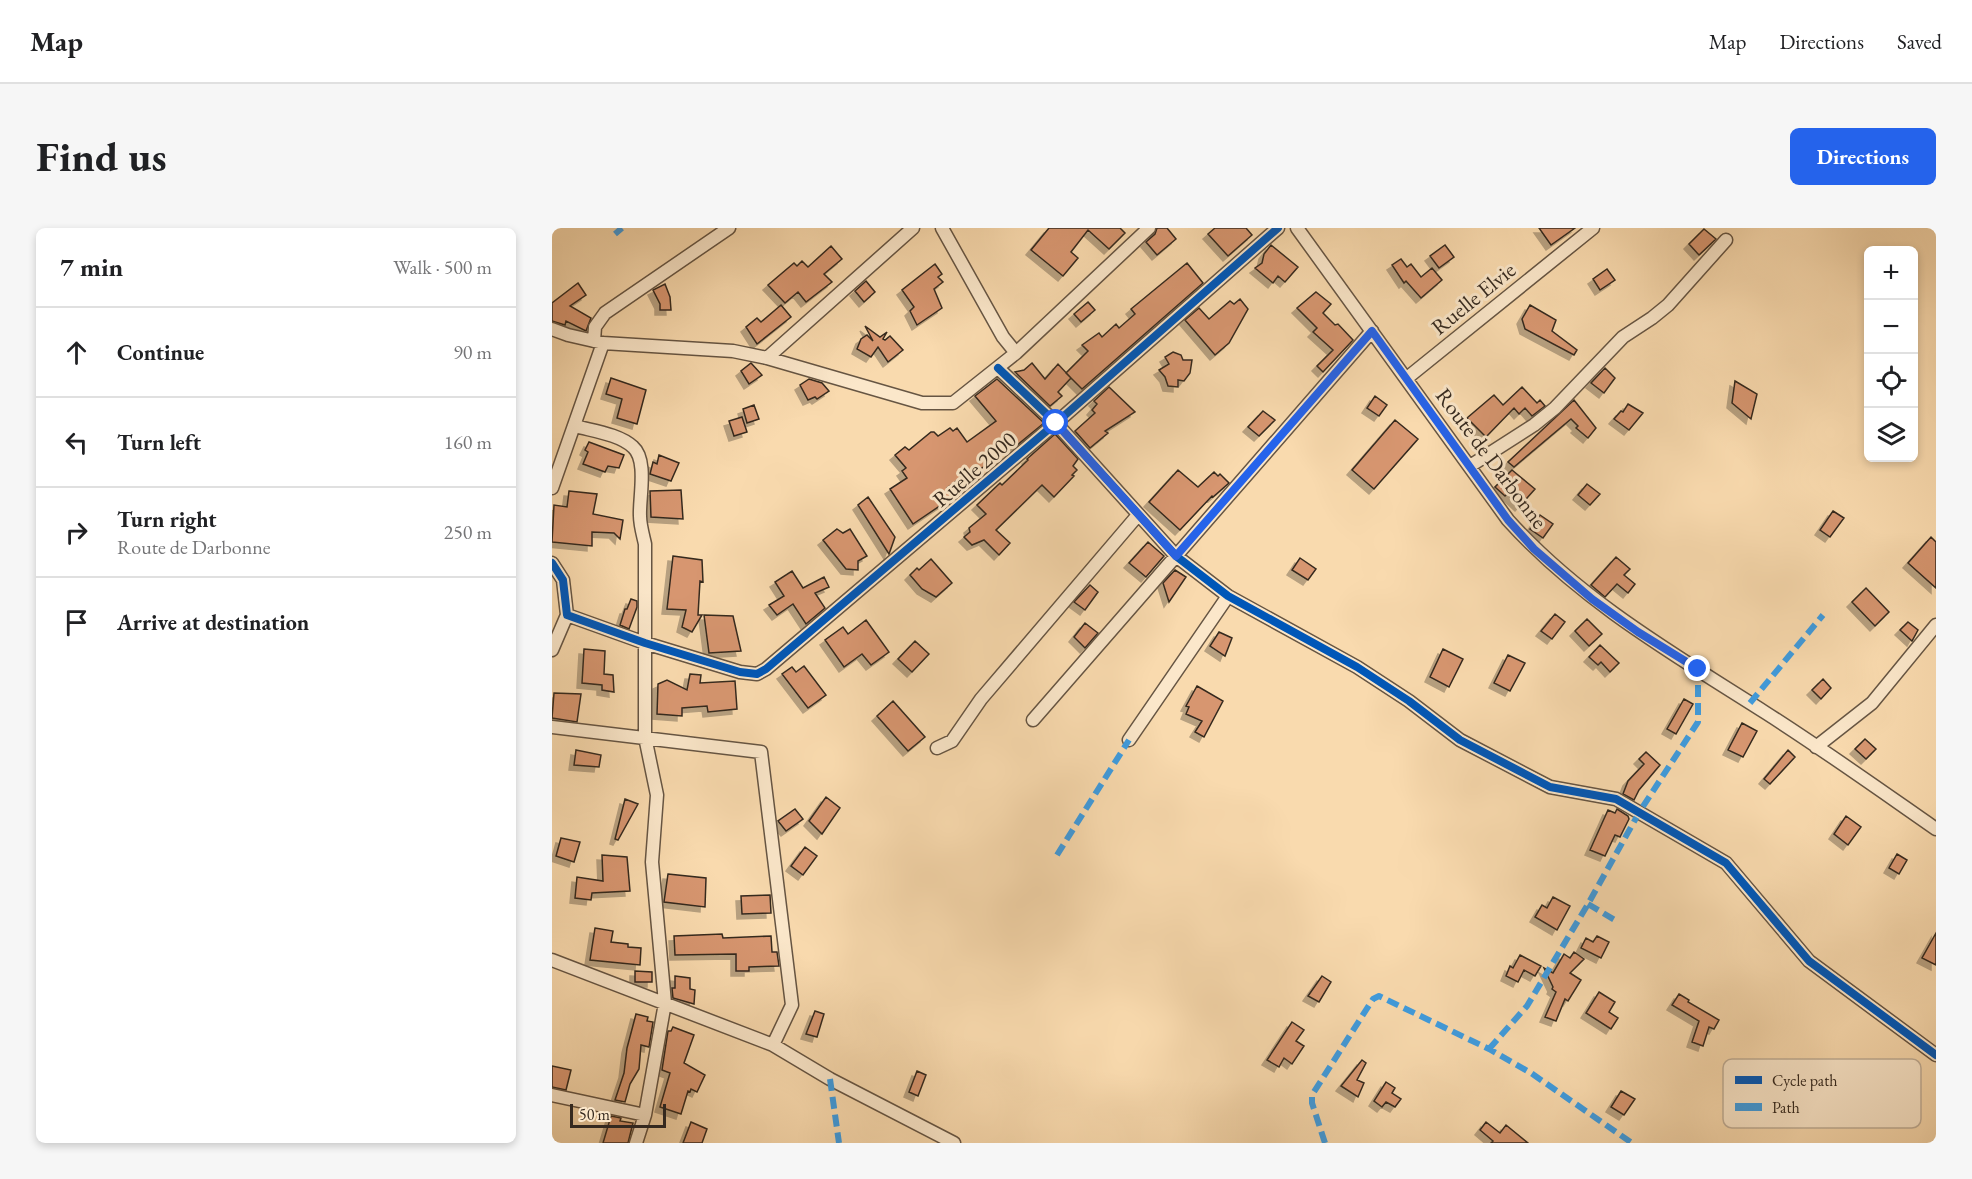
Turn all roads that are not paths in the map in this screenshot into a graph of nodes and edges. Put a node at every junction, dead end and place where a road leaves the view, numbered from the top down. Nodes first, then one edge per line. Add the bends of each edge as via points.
1 (729, 228) edge
2 (913, 228) edge
3 (942, 228) edge
4 (1149, 228) edge
5 (1278, 228) edge
6 (1297, 228) edge
7 (1593, 228) edge
8 (1726, 240) dead end
9 (552, 329) edge
10 (1372, 331) junction
11 (598, 342) junction
12 (1016, 353) junction
13 (767, 358) junction
14 (998, 368) junction
15 (1407, 378) junction
16 (1056, 423) junction
17 (575, 426) junction
18 (1470, 466) junction
19 (552, 488) edge
20 (1138, 515) junction
21 (1176, 556) junction
22 (552, 564) edge
23 (1228, 597) junction
24 (567, 615) junction
25 (1936, 624) edge
26 (645, 643) junction
27 (552, 650) edge
28 (1033, 720) dead end
29 (552, 727) edge
30 (645, 737) junction
31 (1129, 740) dead end
32 (1816, 747) junction
33 (936, 748) dead end
34 (1936, 829) edge
35 (552, 960) edge
36 (665, 1003) junction
37 (773, 1045) junction
38 (1936, 1055) edge
39 (552, 1095) edge
40 (645, 1115) junction
41 (636, 1143) edge
42 (954, 1143) edge

1 - 11 street via 605,313 596,327
2 - 13 street
3 - 12 street via 1003,337
4 - 12 street
5 - 16 street, Ruelle 2000
6 - 10 street, Route de Darbonne
7 - 15 street, Ruelle Elvie
8 - 18 street via 1668,305 1623,337 1555,408
9 - 11 street
10 - 15 street, Route de Darbonne
10 - 21 street
11 - 13 street via 733,351
11 - 17 street
12 - 14 street
13 - 14 street via 922,403 953,403
14 - 16 street
15 - 18 street, Route de Darbonne
16 - 20 street
16 - 26 street, Ruelle 2000 via 757,674
17 - 19 street
17 - 26 street via 623,440 637,452 645,544
18 - 32 street, Route de Darbonne via 1534,549 1592,599
20 - 21 street
20 - 33 street via 981,699 952,741
21 - 23 street
21 - 28 street
22 - 24 street via 563,580
23 - 31 street
23 - 38 street via 1357,667 1460,740 1550,787 1616,799 1726,862 1809,961
24 - 26 street
24 - 27 street
25 - 32 street via 1872,704
26 - 30 street
29 - 30 street
30 - 36 street via 657,795 652,862
30 - 37 street via 761,752 792,1005
32 - 34 street, Route de Darbonne
35 - 36 street
36 - 37 street
36 - 40 street
37 - 42 street
39 - 40 street
40 - 41 street

